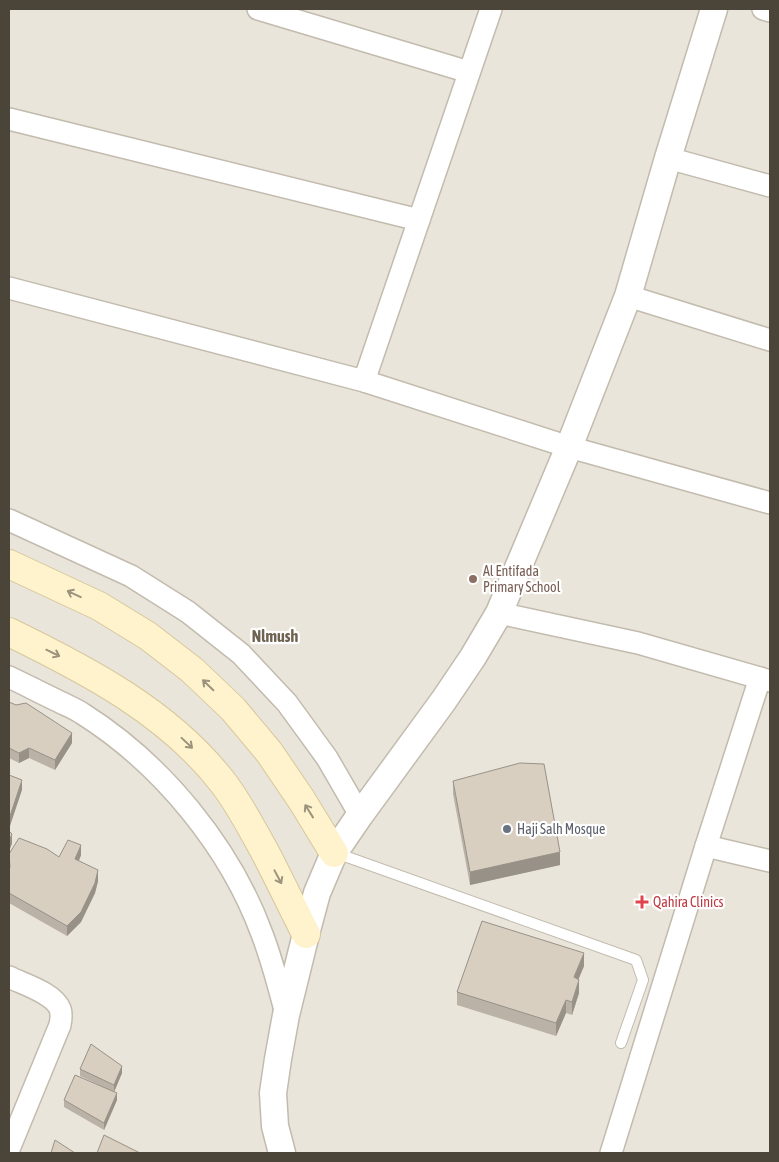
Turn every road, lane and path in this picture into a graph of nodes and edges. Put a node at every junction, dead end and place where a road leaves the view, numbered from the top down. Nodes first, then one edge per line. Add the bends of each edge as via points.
1 (258, 9) edge
2 (491, 9) edge
3 (714, 9) edge
4 (763, 9) edge
5 (770, 11) edge
6 (319, 18) edge
7 (470, 72) junction
8 (9, 119) edge
9 (668, 158) junction
10 (770, 186) edge
11 (419, 220) junction
12 (9, 288) edge
13 (628, 296) junction
14 (770, 340) edge
15 (364, 381) junction
16 (569, 447) junction
17 (770, 503) edge
18 (9, 520) edge
19 (9, 564) edge
20 (499, 612) junction
21 (9, 632) edge
22 (9, 677) edge
23 (765, 679) edge
24 (360, 815) junction
25 (706, 846) junction
26 (334, 853) junction
27 (770, 861) edge
28 (306, 934) junction
29 (9, 977) edge
30 (286, 1015) junction
31 (621, 1043) dead end
32 (9, 1149) edge
33 (282, 1153) edge
34 (611, 1153) edge

1 - 6 street
2 - 7 street
3 - 9 street
4 - 5 street
6 - 7 street
7 - 11 street
8 - 11 street
9 - 10 street
9 - 13 street
11 - 15 street
12 - 15 street
13 - 14 street
13 - 16 street
15 - 16 street
16 - 17 street
16 - 20 street
18 - 24 street via 131,576 188,612 241,654 287,703 327,758
26 -> 19 main road via 269,752 233,709 192,670 148,636 99,606
20 - 23 street via 638,643
20 - 24 street via 444,700
21 -> 28 main road via 59,656 133,701 169,726 198,753 247,818
22 - 30 street via 82,714 117,738 154,770 187,806 217,846 242,888 278,979
23 - 25 street
24 - 26 street
25 - 27 street
25 - 34 street
26 - 28 street via 317,893
26 - 31 lane via 636,960 643,980
28 - 30 street
29 - 32 street via 54,1000 61,1016
30 - 33 street via 274,1092 275,1126

